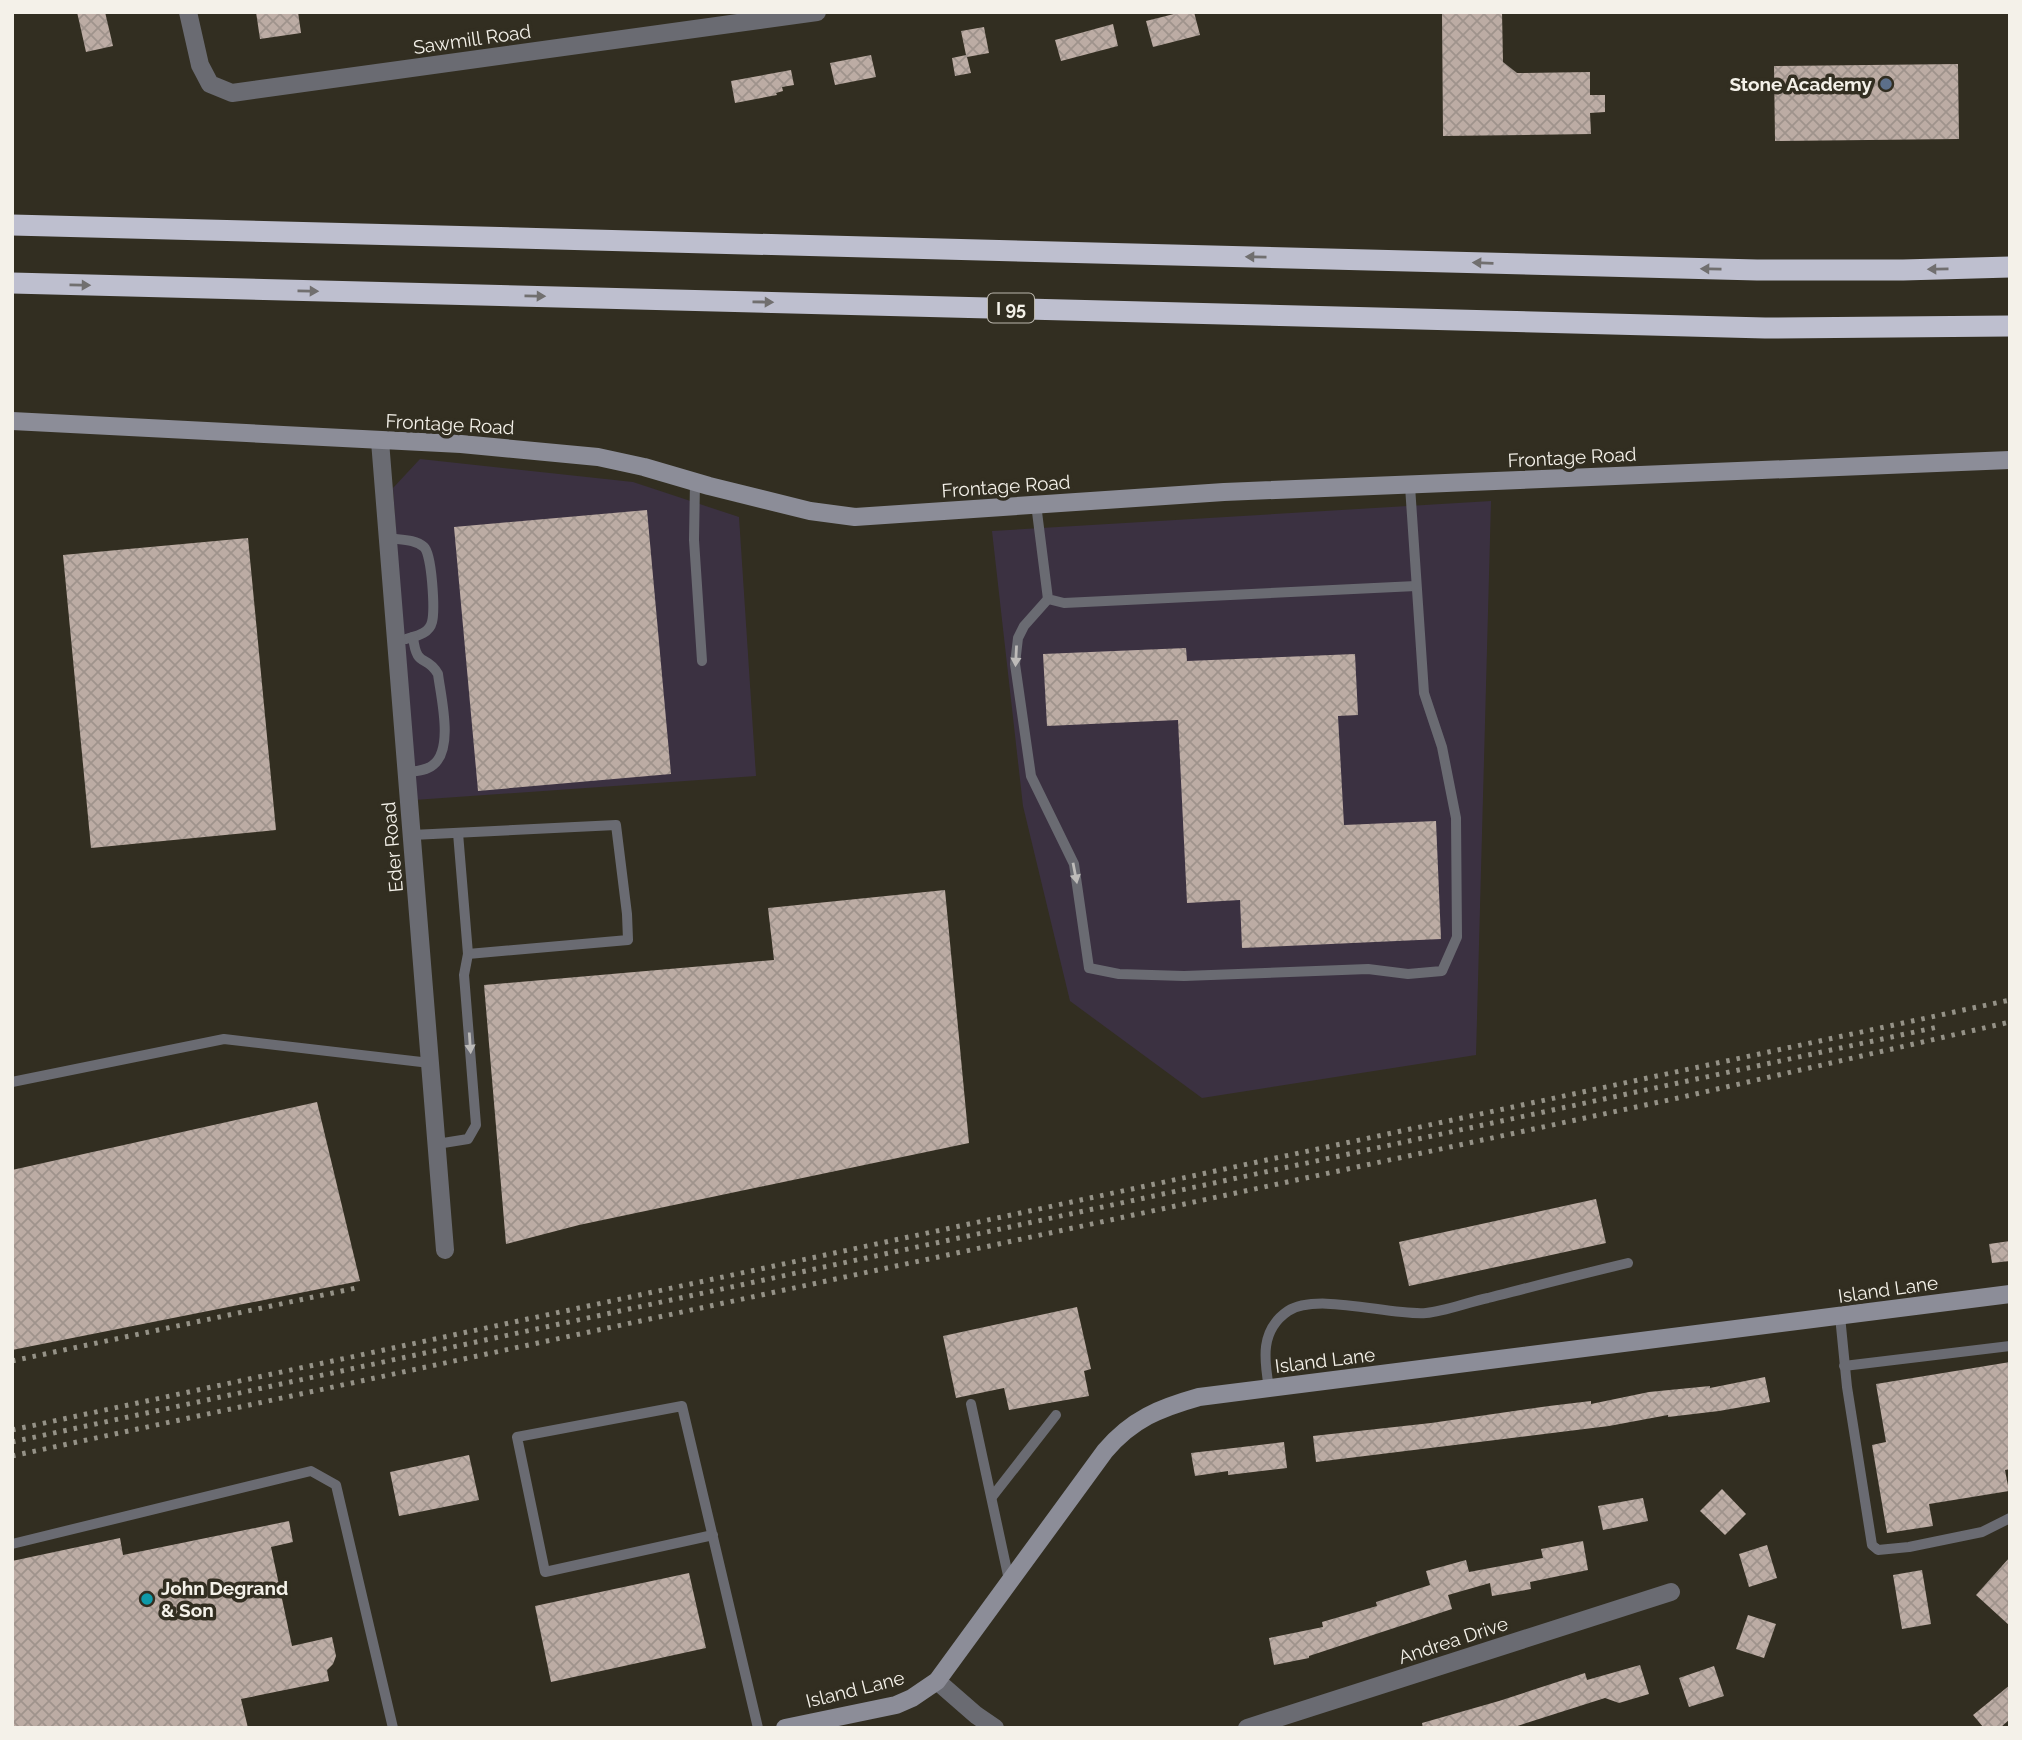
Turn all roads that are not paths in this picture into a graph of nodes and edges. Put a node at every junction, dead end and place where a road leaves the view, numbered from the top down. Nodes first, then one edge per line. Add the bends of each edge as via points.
1 (188, 12) edge
2 (817, 12) edge
3 (12, 225) edge
4 (2008, 267) edge
5 (12, 283) edge
6 (2009, 326) edge
7 (12, 421) edge
8 (380, 441) junction
9 (2010, 460) edge
10 (695, 482) junction
11 (1410, 486) junction
12 (1036, 504) junction
13 (388, 538) junction
14 (1416, 586) junction
15 (1048, 599) junction
16 (405, 639) junction
17 (702, 661) dead end
18 (407, 772) junction
19 (458, 833) junction
20 (412, 835) junction
21 (468, 954) junction
22 (430, 1063) junction
23 (12, 1082) edge
24 (437, 1144) junction
25 (445, 1250) dead end
26 (1628, 1263) dead end
27 (2010, 1294) edge
28 (1840, 1316) junction
29 (2010, 1346) edge
30 (1844, 1366) junction
31 (1269, 1388) junction
32 (971, 1404) dead end
33 (1056, 1415) dead end
34 (992, 1497) junction
35 (2010, 1518) edge
36 (713, 1535) junction
37 (12, 1544) edge
38 (1009, 1580) junction
39 (1671, 1592) dead end
40 (937, 1681) junction
41 (393, 1728) edge
42 (758, 1728) edge
43 (785, 1728) edge
44 (995, 1728) edge
45 (1247, 1728) edge

1 - 2 street, Sawmill Road via 200,65 210,84 232,93
4 -> 3 highway via 1745,270
5 -> 6 highway, I 95 via 1765,328
7 - 8 street, Frontage Road
8 - 10 street, Frontage Road via 598,457
8 - 13 street, Eder Road
9 - 11 street, Frontage Road
10 - 12 street, Frontage Road via 810,511 855,517
10 - 17 lane
11 - 12 street, Frontage Road
11 - 14 lane
12 - 15 lane
13 - 16 street, Eder Road
13 - 16 lane via 414,541 428,552 432,622 427,630
14 - 15 lane via 1064,603
15 -> 14 lane via 1024,626 1015,664 1031,776 1074,864 1089,968 1184,976 1368,969 1408,974 1442,971 1457,937 1456,818 1442,747 1424,693
16 - 18 street, Eder Road
16 - 18 lane via 438,674 445,745 432,767
18 - 20 street, Eder Road
19 - 20 lane
19 - 21 lane
19 - 21 lane via 616,825 627,914 628,940
20 - 22 street, Eder Road
21 -> 24 lane via 464,975 476,1125 468,1139
22 - 23 lane via 224,1039
22 - 24 street, Eder Road
24 - 25 street, Eder Road
26 - 31 lane via 1426,1313 1303,1305 1289,1310 1269,1333 1264,1360
27 - 28 street, Island Lane
28 - 30 lane
28 - 31 street, Island Lane
29 - 30 lane
30 - 35 lane via 1872,1545 1878,1550 1909,1547 1982,1532
31 - 38 street, Island Lane via 1199,1397 1160,1408 1128,1428 1105,1451
32 - 34 lane
33 - 34 lane
34 - 38 lane
36 - 36 lane via 682,1406 517,1437 545,1572
36 - 42 lane
37 - 41 lane via 311,1471 336,1485
38 - 40 street, Island Lane
39 - 45 street, Andrea Drive
40 - 43 street, Island Lane via 896,1704
40 - 44 street

